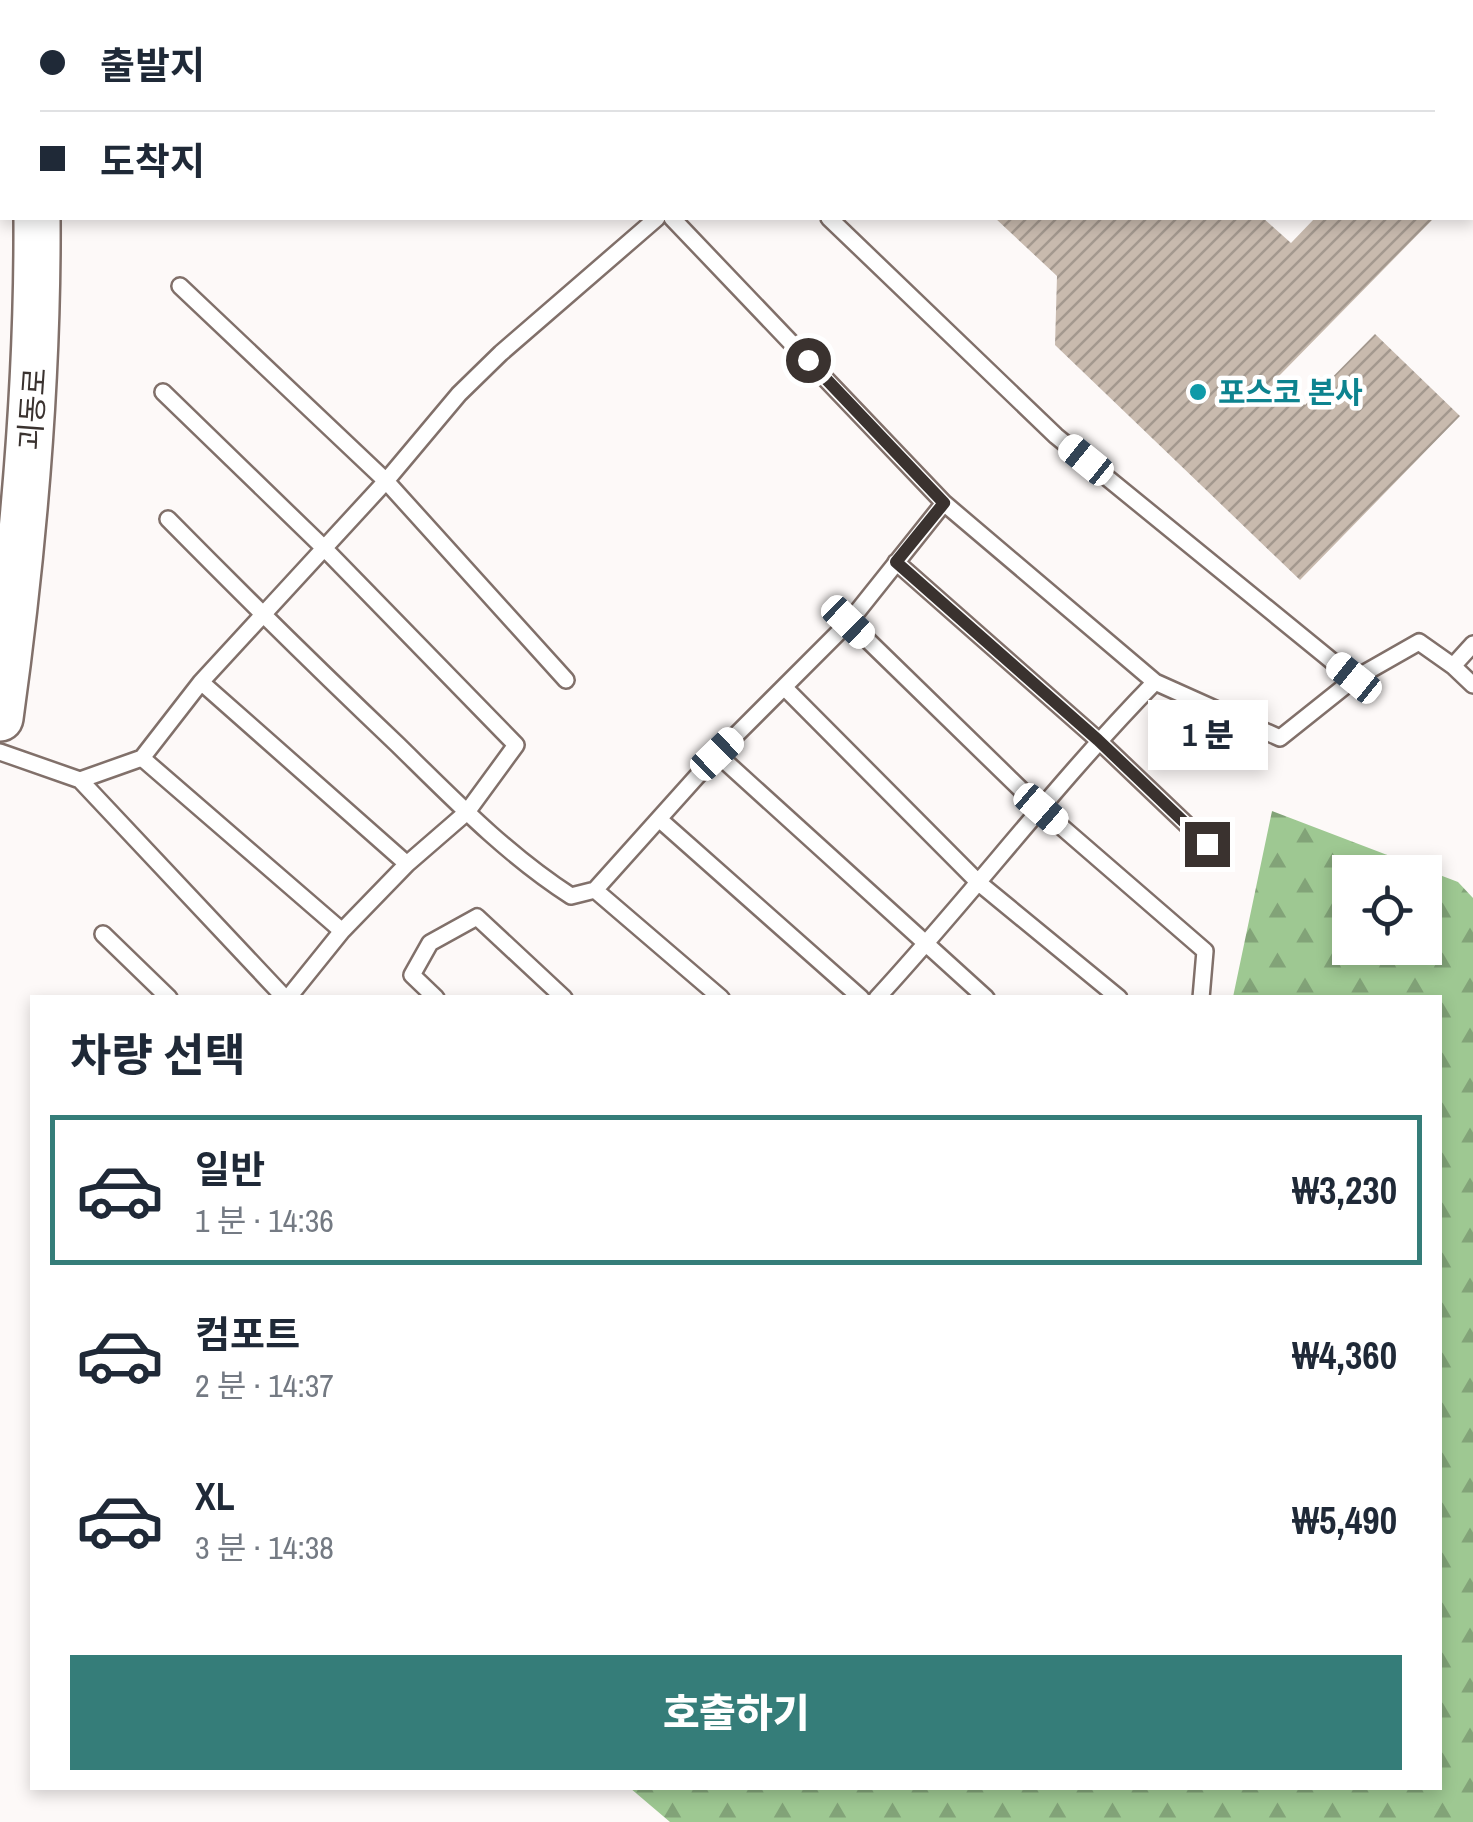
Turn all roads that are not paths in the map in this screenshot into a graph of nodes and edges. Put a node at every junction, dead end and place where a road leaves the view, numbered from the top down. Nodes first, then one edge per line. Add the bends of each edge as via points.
1 (37, 220) edge
2 (655, 220) edge
3 (674, 220) edge
4 (831, 220) edge
5 (180, 286) dead end
6 (162, 392) dead end
7 (386, 481) junction
8 (944, 503) junction
9 (168, 519) dead end
10 (325, 548) junction
11 (896, 562) junction
12 (264, 616) junction
13 (848, 622) junction
14 (1473, 644) edge
15 (1453, 666) junction
16 (1354, 678) junction
17 (566, 680) dead end
18 (201, 682) junction
19 (1155, 682) junction
20 (1473, 686) edge
21 (786, 689) junction
22 (0, 718) edge
23 (1098, 740) junction
24 (0, 752) edge
25 (717, 754) junction
26 (142, 758) junction
27 (80, 780) junction
28 (1041, 809) junction
29 (467, 812) junction
30 (659, 819) junction
31 (1207, 844) dead end
32 (407, 864) junction
33 (979, 883) junction
34 (595, 890) junction
35 (342, 931) junction
36 (104, 934) dead end
37 (926, 944) junction
38 (166, 995) edge
39 (283, 995) edge
40 (289, 995) edge
41 (433, 995) edge
42 (561, 995) edge
43 (718, 995) edge
44 (858, 995) edge
45 (880, 995) edge
46 (983, 995) edge
47 (1115, 995) edge
48 (1201, 995) edge

1 - 22 street, 괴동로 via 35,387
2 - 7 lane via 458,394
3 - 8 lane
4 - 16 lane via 1056,436
5 - 7 lane
6 - 10 lane
7 - 10 lane
7 - 17 lane
8 - 11 lane
8 - 19 lane
9 - 12 lane
10 - 12 lane
10 - 29 lane via 516,745
11 - 13 lane
11 - 23 lane
12 - 18 lane
12 - 29 lane
13 - 21 lane
13 - 28 lane
14 - 15 lane
15 - 16 lane via 1419,642
15 - 20 lane
16 - 19 lane via 1280,738
18 - 26 lane
18 - 32 lane
19 - 23 lane
21 - 25 lane
21 - 33 lane
23 - 28 lane
23 - 31 lane
24 - 27 lane
25 - 30 lane
25 - 37 lane
26 - 27 lane
26 - 35 lane
27 - 39 lane
28 - 33 lane
28 - 48 lane via 1205,951
29 - 32 lane
29 - 34 lane via 572,896
30 - 34 lane
30 - 44 lane
32 - 35 lane
33 - 37 lane
33 - 47 lane
34 - 43 lane
35 - 40 lane
36 - 38 lane
37 - 45 lane
37 - 46 lane
41 - 42 lane via 412,975 430,943 476,917

